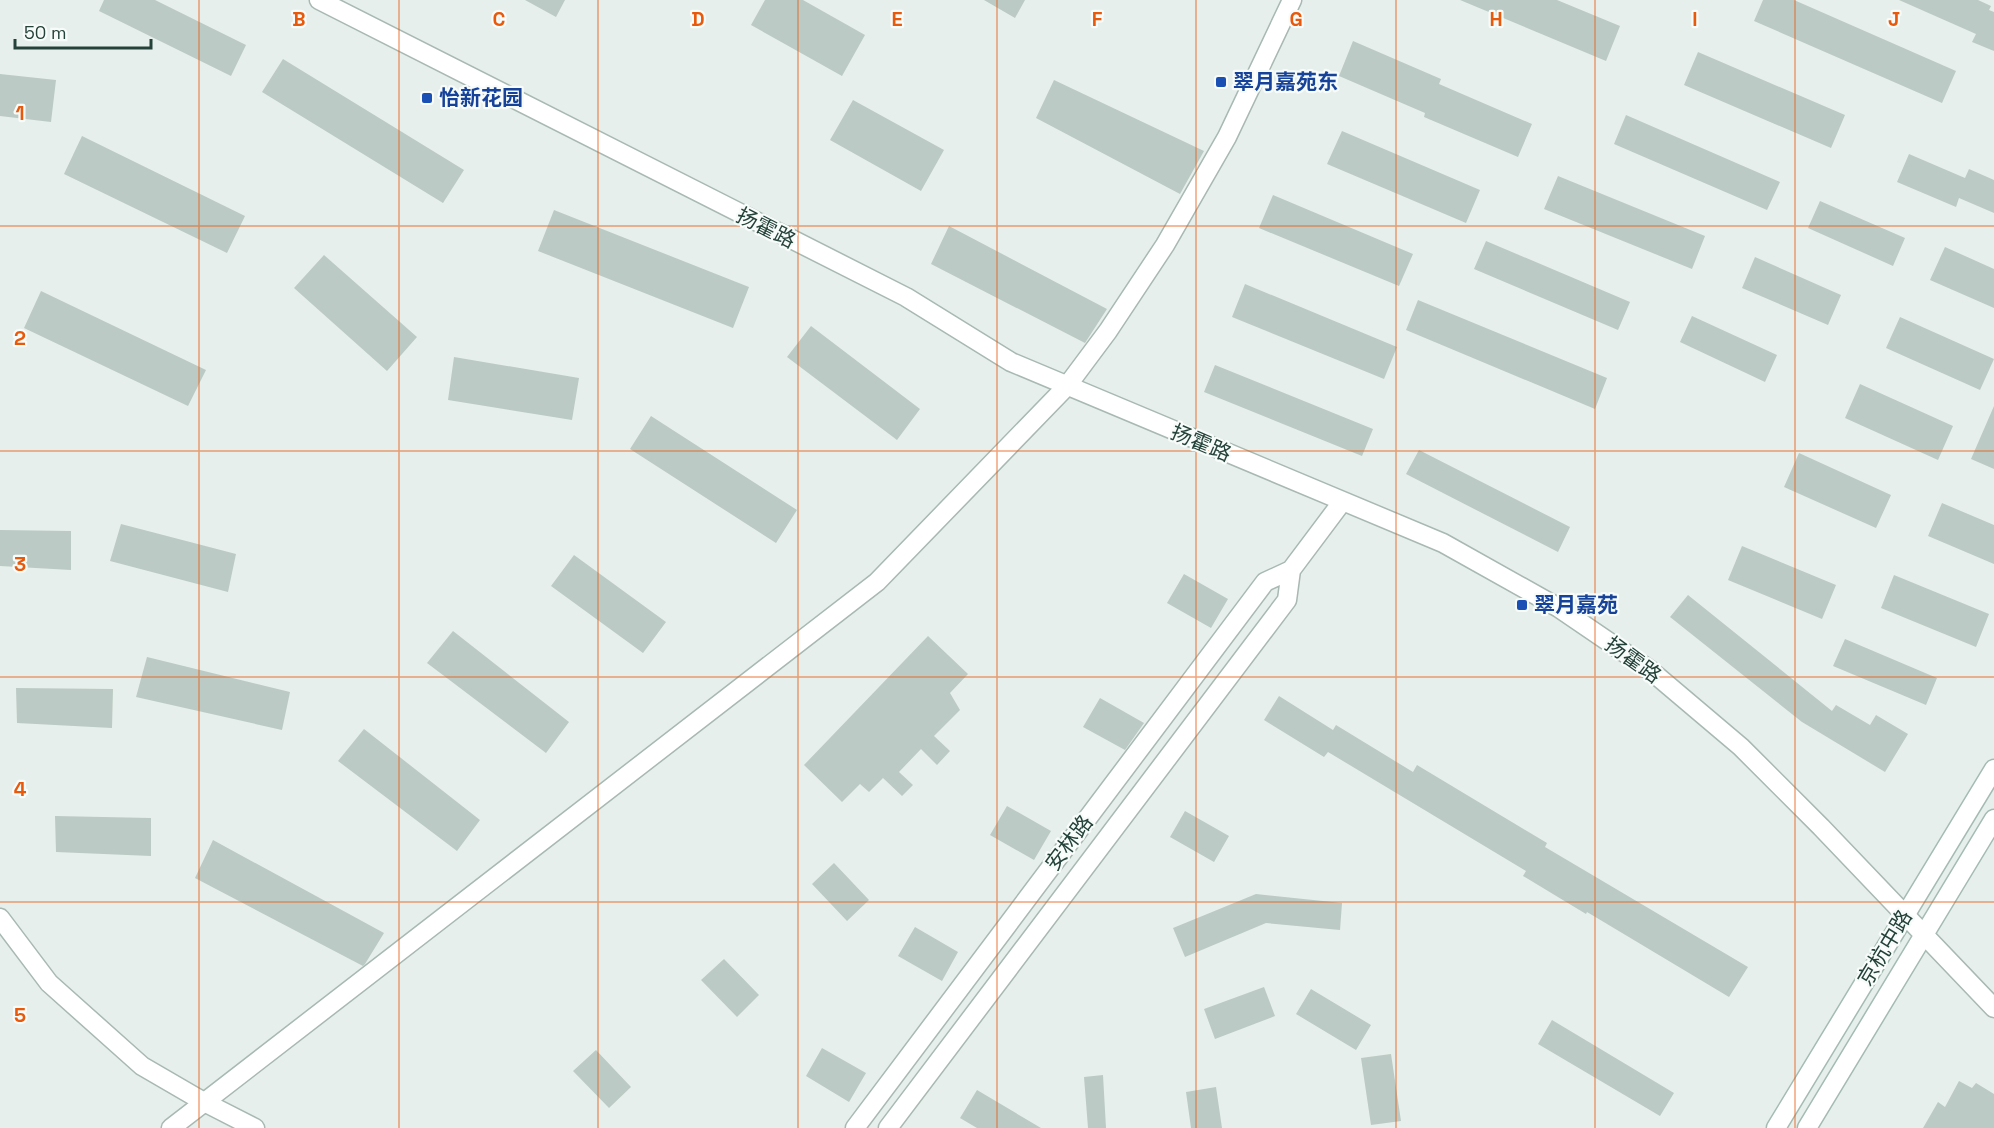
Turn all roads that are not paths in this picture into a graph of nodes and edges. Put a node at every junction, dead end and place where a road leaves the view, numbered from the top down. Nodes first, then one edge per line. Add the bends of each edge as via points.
1 (319, 0) edge
2 (1292, 0) edge
3 (1067, 386) junction
4 (1342, 501) junction
5 (1291, 570) junction
6 (1994, 769) edge
7 (1994, 819) edge
8 (1905, 915) junction
9 (0, 918) edge
10 (1924, 935) junction
11 (996, 940) junction
12 (1020, 953) junction
13 (1994, 1008) edge
14 (204, 1102) junction
15 (171, 1128) edge
16 (255, 1128) edge
17 (855, 1128) edge
18 (888, 1128) edge
19 (1776, 1128) edge
20 (1807, 1128) edge

1 - 3 street, 扬霍路 via 906,297 1011,362
2 - 3 street via 1227,137 1165,246
3 - 4 street, 扬霍路
3 - 14 street via 877,582
4 - 5 street, 安林路
4 - 8 street, 扬霍路 via 1443,543 1559,608 1650,670 1741,747
5 - 11 street, 安林路 via 1265,582
5 - 12 street, 安林路 via 1287,600
6 - 8 street, 京杭中路
7 - 10 street, 京杭中路
8 - 10 street, 扬霍路
8 - 19 street, 京杭中路
9 - 14 street via 49,983 142,1066
10 - 13 street, 扬霍路
10 - 20 street, 京杭中路
11 - 12 street
11 - 17 street, 安林路
12 - 18 street, 安林路
14 - 15 street
14 - 16 street

